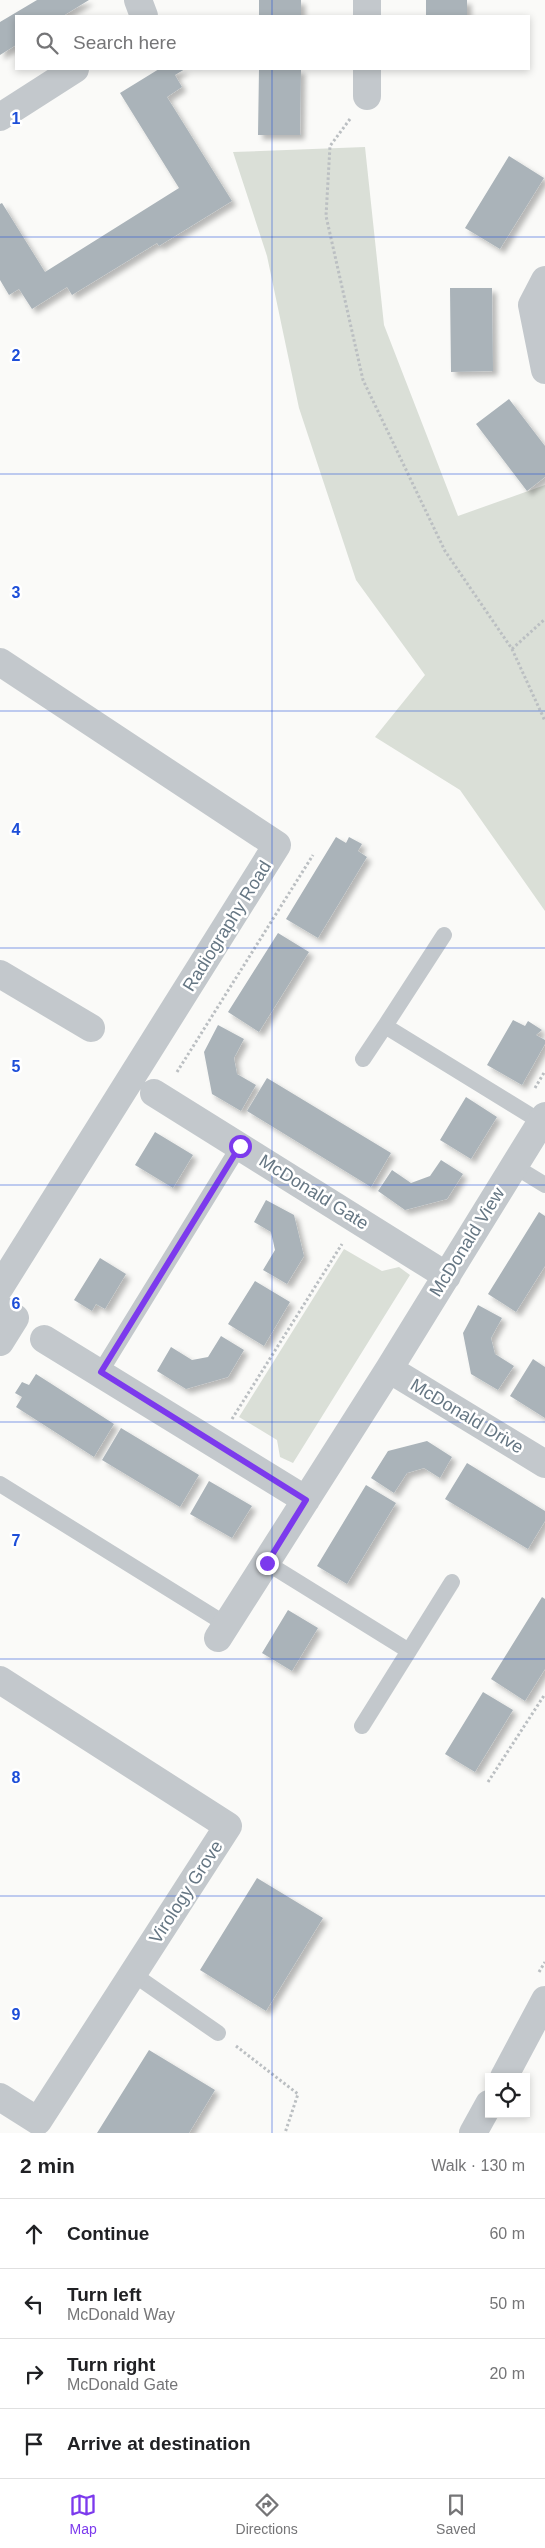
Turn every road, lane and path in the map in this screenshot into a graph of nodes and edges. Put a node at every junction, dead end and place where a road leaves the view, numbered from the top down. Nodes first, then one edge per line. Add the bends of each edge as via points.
1 (138, 0) edge
2 (367, 0) edge
3 (144, 15) edge
4 (367, 15) edge
5 (73, 70) edge
6 (367, 70) edge
7 (367, 96) joint
8 (0, 117) edge
9 (545, 280) edge
10 (545, 370) edge
11 (545, 619) edge
12 (512, 649) junction
13 (0, 662) edge
14 (545, 721) edge
15 (313, 855) dead end
16 (444, 936) dead end
17 (0, 974) edge
18 (384, 1026) junction
19 (91, 1028) dead end
20 (363, 1059) dead end
21 (545, 1072) edge
22 (176, 1073) dead end
23 (154, 1093) dead end
24 (536, 1116) edge
25 (240, 1146) junction
26 (514, 1166) junction
27 (545, 1185) edge
28 (335, 1237) dead end
29 (342, 1242) junction
30 (350, 1247) dead end
31 (447, 1276) junction
32 (0, 1288) edge
33 (0, 1308) edge
34 (44, 1339) dead end
35 (0, 1342) edge
36 (390, 1369) junction
37 (101, 1372) junction
38 (225, 1415) dead end
39 (232, 1419) junction
40 (240, 1424) dead end
41 (545, 1464) edge
42 (0, 1484) edge
43 (306, 1500) junction
44 (267, 1563) junction
45 (452, 1582) dead end
46 (223, 1632) joint
47 (409, 1651) junction
48 (0, 1680) edge
49 (545, 1694) edge
50 (362, 1726) dead end
51 (488, 1782) dead end
52 (133, 1974) junction
53 (544, 2005) edge
54 (218, 2033) joint
55 (506, 2073) edge
56 (0, 2097) edge
57 (485, 2111) edge
58 (285, 2133) edge
59 (473, 2133) edge

1 - 3 street
2 - 4 street
5 - 8 street
6 - 7 street
7 - 12 path via 330,146 326,216 364,380 445,551
9 - 10 street via 532,304
11 - 12 path
12 - 14 path
13 - 32 street, Radiography Road via 277,845
15 - 22 path
16 - 18 lane
17 - 19 street
18 - 20 lane
18 - 24 lane
21 - 24 path
23 - 25 street, McDonald Gate
24 - 26 street, McDonald View
25 - 31 street, McDonald Gate
25 - 37 lane
26 - 27 lane
26 - 31 street, McDonald View
28 - 29 path
29 - 30 path
29 - 39 path
31 - 36 street, McDonald View
33 - 35 street via 15,1318
34 - 37 street
36 - 41 street, McDonald Drive
36 - 43 street
37 - 43 street
38 - 39 path
39 - 40 path
42 - 46 lane
43 - 44 street
44 - 46 street
44 - 47 lane
45 - 47 lane
47 - 50 lane
48 - 52 street, Virology Grove via 228,1826
49 - 51 path
52 - 54 lane
52 - 56 street, Virology Grove via 38,2122
53 - 55 street
54 - 58 path via 298,2094
57 - 59 street

